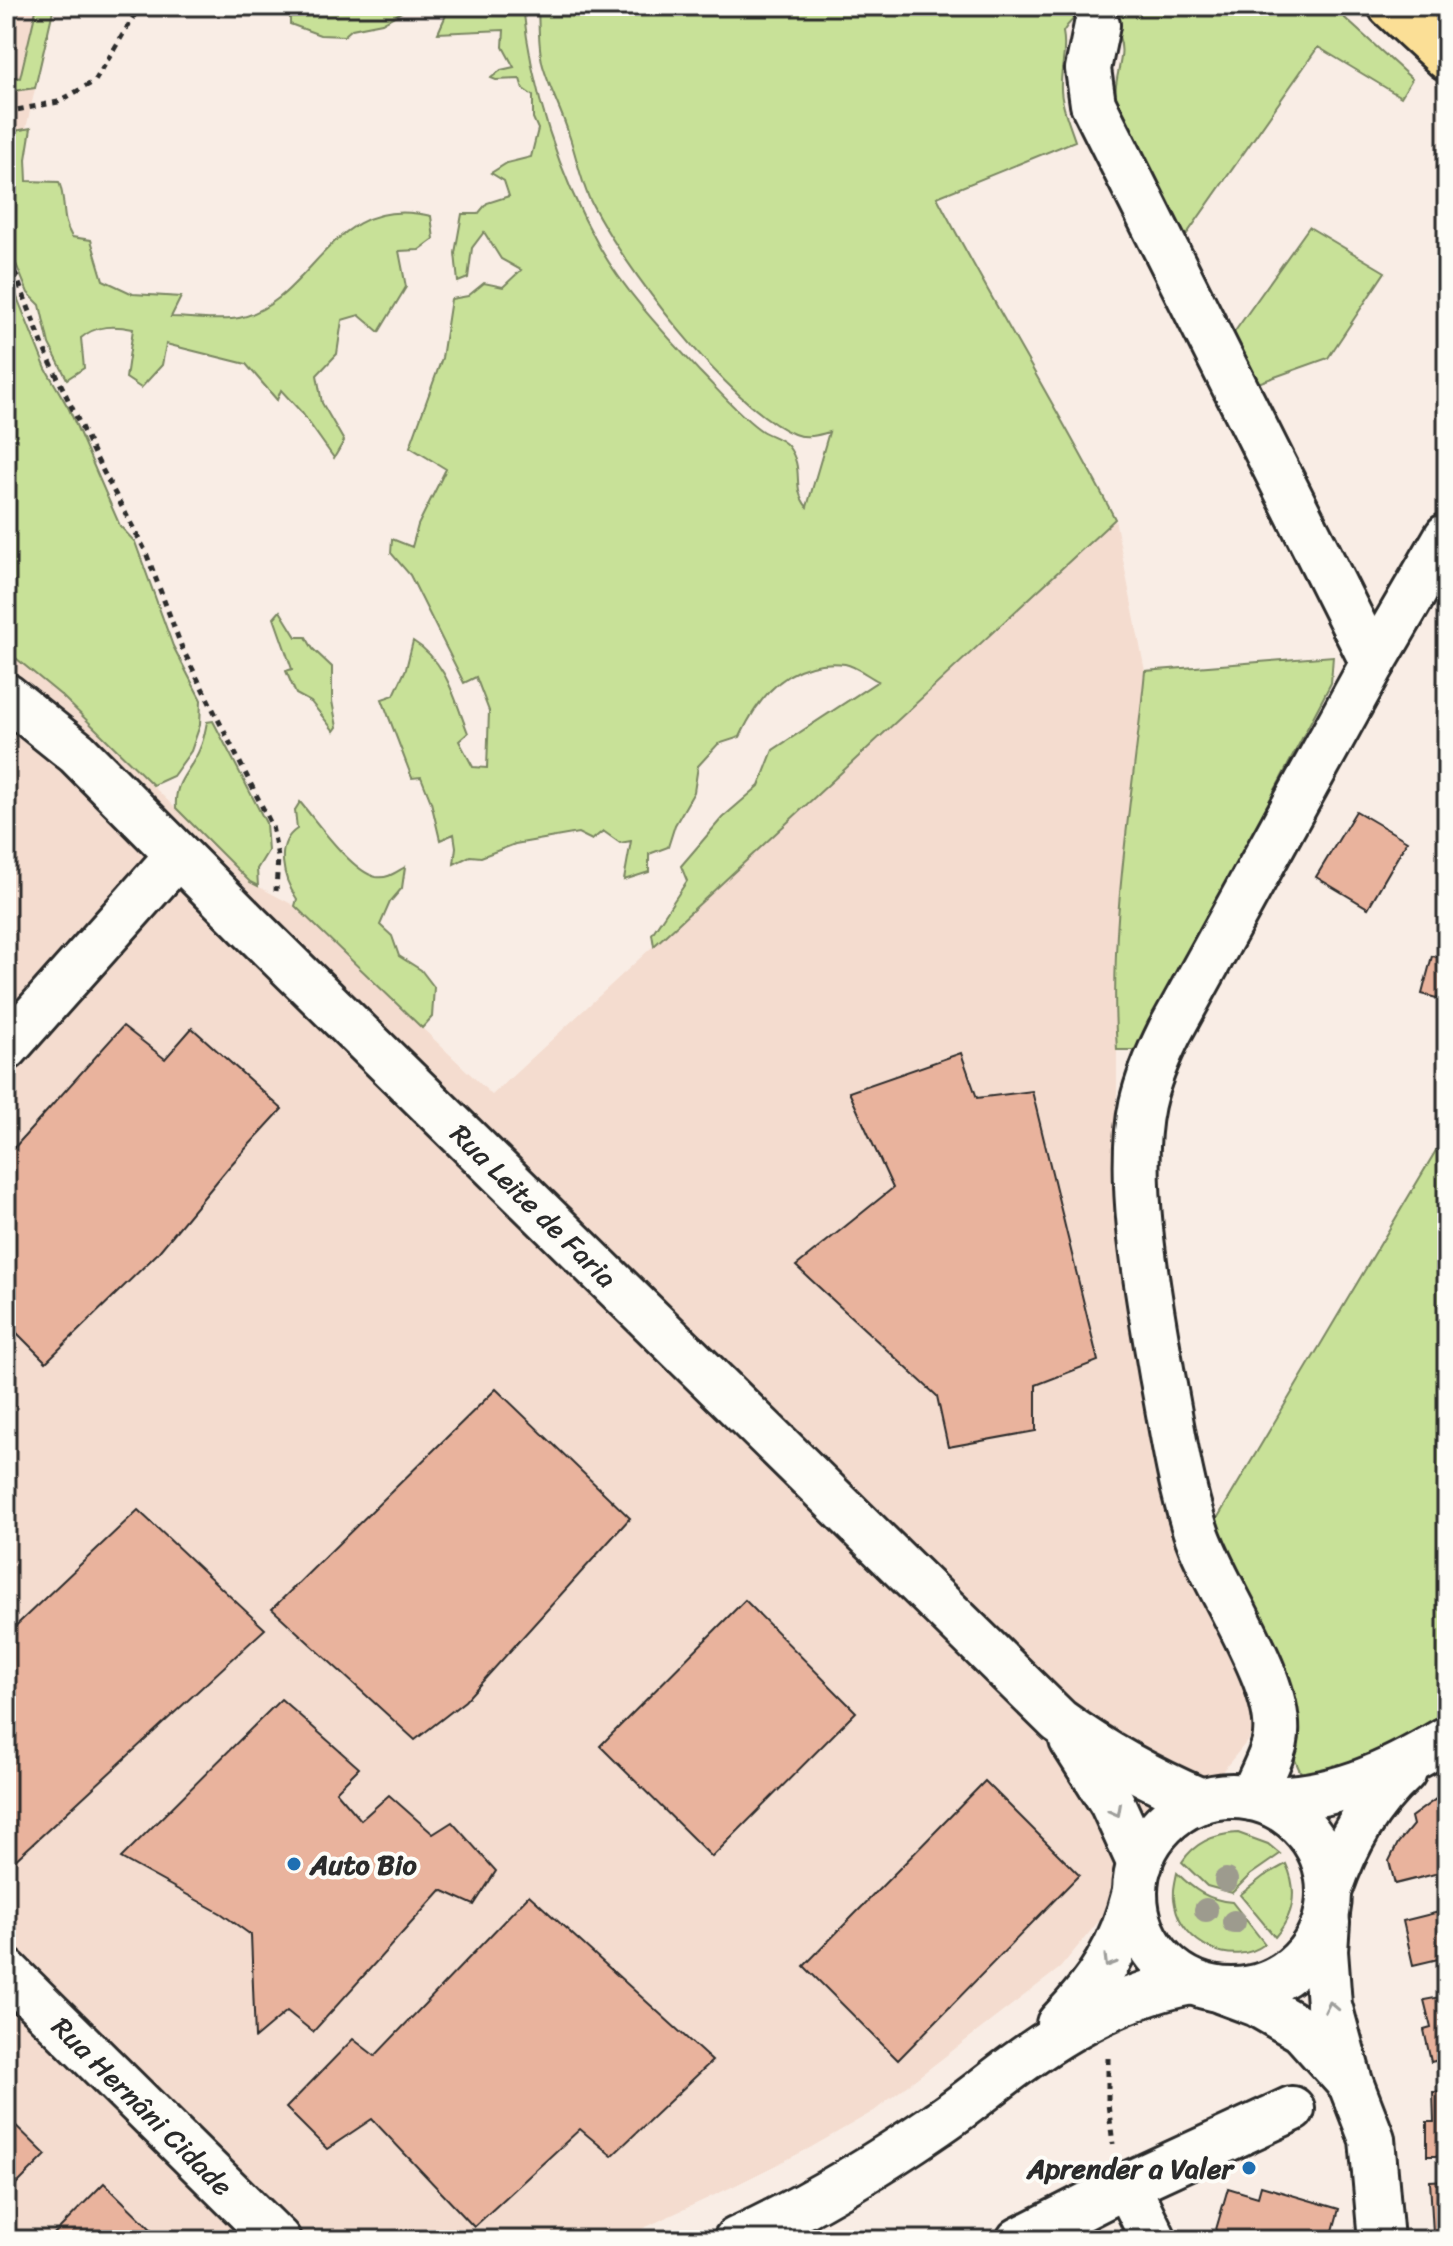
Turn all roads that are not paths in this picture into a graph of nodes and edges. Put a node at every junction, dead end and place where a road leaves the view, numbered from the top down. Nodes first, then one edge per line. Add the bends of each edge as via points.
1 (1391, 6) edge
2 (1097, 25) dead end
3 (1447, 58) edge
4 (1447, 536) edge
5 (1373, 663) junction
6 (6, 696) edge
7 (178, 855) junction
8 (6, 1048) edge
9 (1059, 1721) junction
10 (1434, 1747) edge
11 (1256, 1799) junction
12 (1201, 1801) junction
13 (1138, 1877) junction
14 (1328, 1902) junction
15 (6, 1971) edge
16 (1205, 1986) junction
17 (1022, 2060) junction
18 (1350, 2082) junction
19 (1292, 2109) dead end
20 (1127, 2185) junction
21 (278, 2240) edge
22 (736, 2240) edge
23 (1019, 2240) edge
24 (1154, 2240) edge
25 (1381, 2240) edge

1 - 3 main road
2 - 5 street via 1088,69 1093,104
4 - 5 street
5 - 11 street via 1152,1067 1137,1152 1151,1308 1181,1478 1196,1533 1277,1711 1275,1742
6 - 7 street, Rua Leite de Faria via 77,753
7 - 8 street
7 - 9 street, Rua Leite de Faria
9 - 12 street via 1135,1772
9 -> 13 street via 1112,1803
10 - 11 street via 1325,1795
10 - 14 street via 1392,1782 1357,1825 1341,1855
11 - 12 street via 1226,1796
11 - 14 street via 1287,1812 1309,1833 1324,1859
12 - 13 street via 1163,1826 1149,1843
13 - 16 street via 1138,1918 1149,1944 1167,1966
13 -> 17 street via 1115,1953 1074,2008
14 - 16 street via 1317,1942 1299,1965 1276,1981 1249,1990
18 -> 14 street via 1329,2005
15 - 21 street, Rua Hernâni Cidade
16 - 17 street via 1153,1990
16 - 18 street via 1257,2004 1302,2030
17 - 22 street via 940,2123 859,2175
18 - 25 street via 1372,2139
19 - 20 street
20 - 23 street
20 - 24 street

